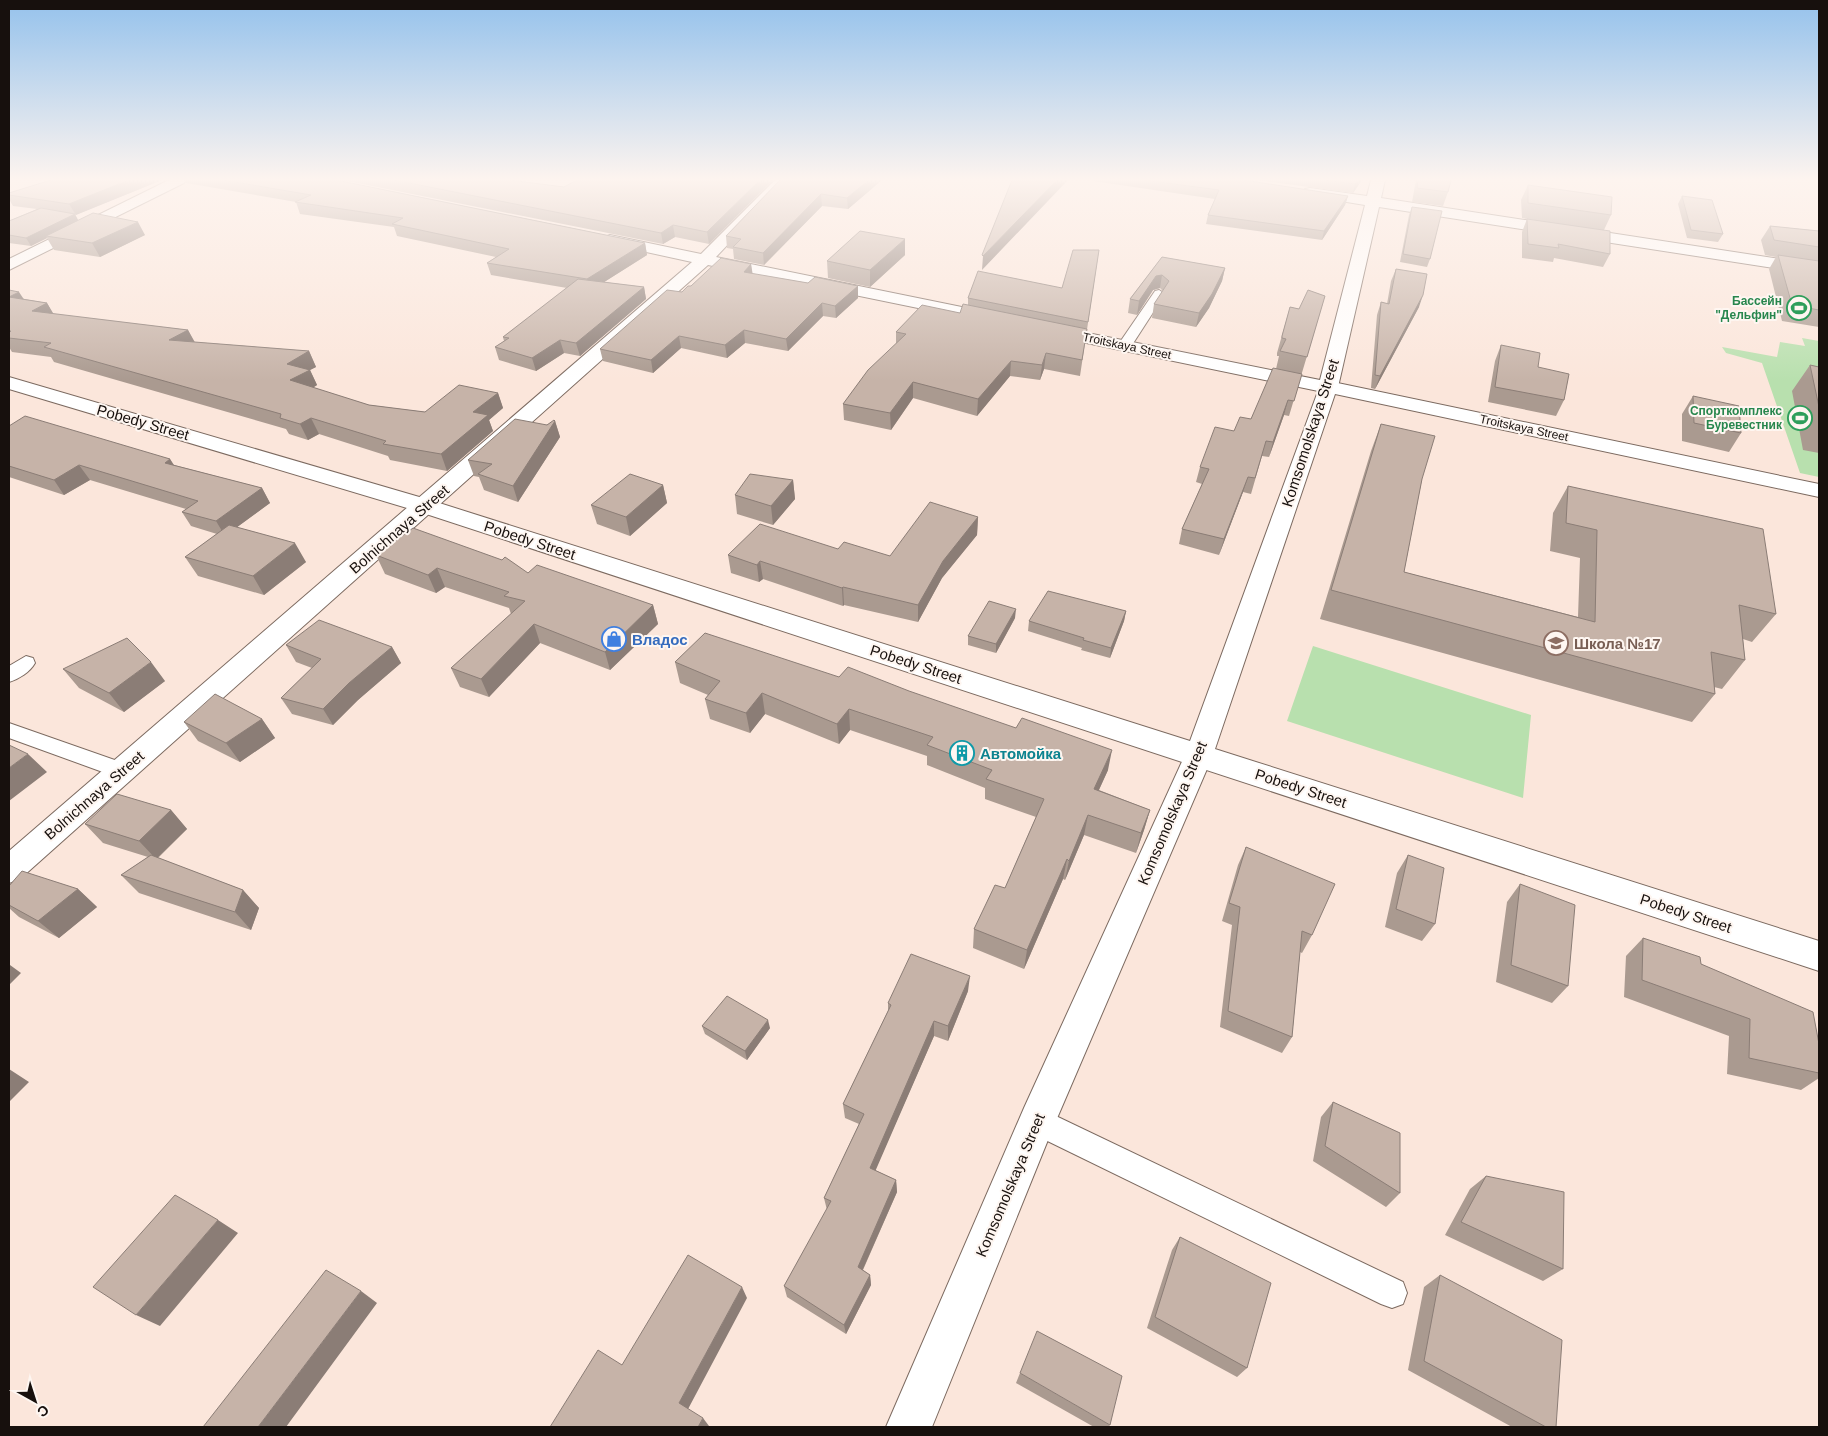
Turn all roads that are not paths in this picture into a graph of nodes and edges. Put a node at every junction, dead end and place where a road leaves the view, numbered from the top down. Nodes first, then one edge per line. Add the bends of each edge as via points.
1 (45, 247) edge
2 (647, 247) edge
3 (717, 247) edge
4 (1361, 247) edge
5 (1670, 247) edge
6 (705, 259) junction
7 (9, 265) edge
8 (1819, 270) edge
9 (1159, 294) edge
10 (1008, 321) edge
11 (1037, 327) edge
12 (1125, 346) junction
13 (9, 383) edge
14 (1328, 387) junction
15 (1819, 490) edge
16 (425, 506) junction
17 (26, 663) dead end
18 (9, 675) edge
19 (9, 730) edge
20 (1198, 755) junction
21 (122, 771) junction
22 (9, 870) edge
23 (1819, 956) edge
24 (1036, 1121) junction
25 (1392, 1293) dead end
26 (909, 1427) edge

1 - 7 street
2 - 6 street
3 - 6 street, Bolnichnaya Street
4 - 14 street, Komsomolskaya Street
5 - 8 street
6 - 10 street
6 - 16 street, Bolnichnaya Street
9 - 12 lane
11 - 12 street, Troitskaya Street
12 - 14 street, Troitskaya Street
13 - 16 street, Pobedy Street
14 - 15 street, Troitskaya Street
14 - 20 street, Komsomolskaya Street
16 - 20 street, Pobedy Street
16 - 21 street, Bolnichnaya Street
17 - 18 lane
19 - 21 lane
20 - 23 street, Pobedy Street
20 - 24 street, Komsomolskaya Street
21 - 22 street, Bolnichnaya Street
24 - 25 lane
24 - 26 street, Komsomolskaya Street

